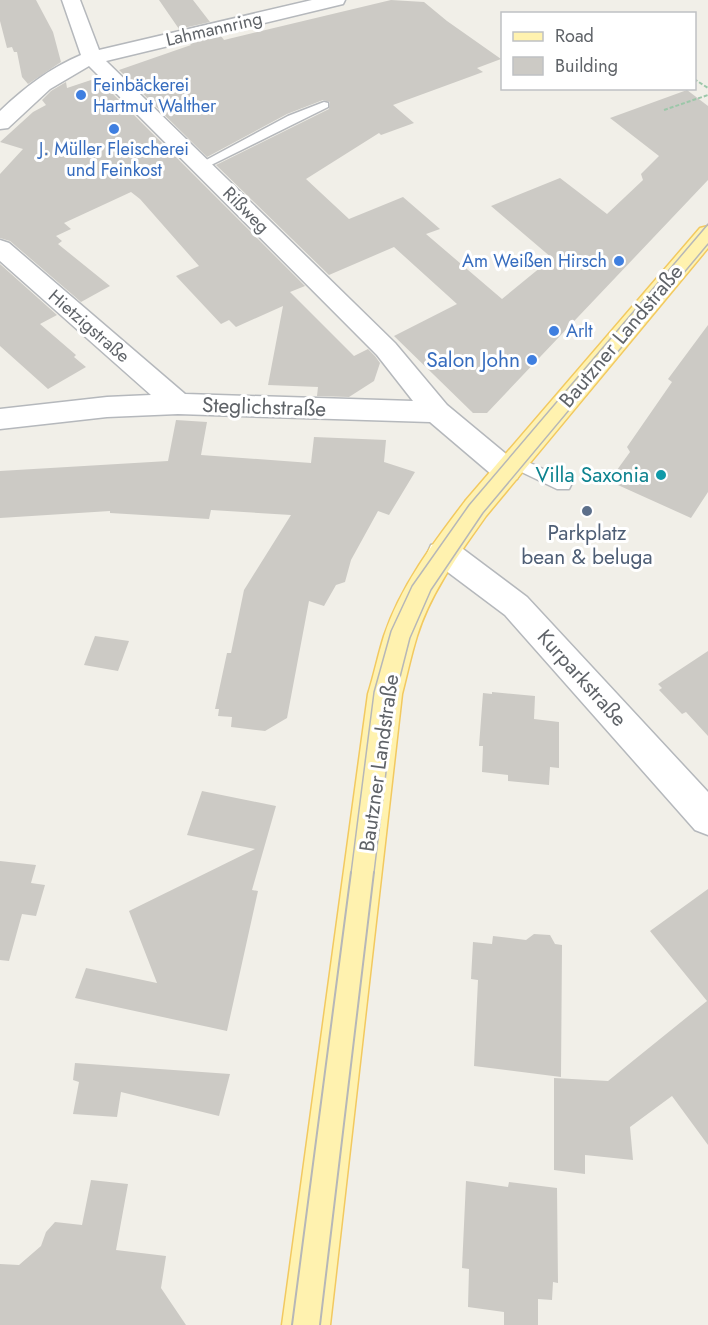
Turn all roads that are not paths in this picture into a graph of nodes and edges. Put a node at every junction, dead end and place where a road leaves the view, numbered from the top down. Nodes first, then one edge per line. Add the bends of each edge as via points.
1 (71, 0) edge
2 (336, 0) edge
3 (92, 58) junction
4 (26, 96) junction
5 (0, 98) edge
6 (324, 105) dead end
7 (0, 123) edge
8 (201, 166) junction
9 (708, 233) edge
10 (0, 248) edge
11 (178, 404) junction
12 (437, 412) junction
13 (0, 419) edge
14 (511, 467) junction
15 (562, 485) dead end
16 (442, 554) junction
17 (708, 818) edge
18 (306, 1325) edge

1 - 3 street, Rißweg
2 - 3 street, Lahmannring
3 - 4 street, Lahmannring via 64,69
3 - 8 street, Rißweg
4 - 5 street
4 - 7 street, Lahmannring
6 - 8 lane
8 - 12 street, Rißweg via 386,349
9 - 14 main road, Bautzner Landstraße
10 - 11 street, Hietzigstraße
11 - 12 street, Steglichstraße
11 - 13 street, Steglichstraße
12 - 14 street
14 - 15 lane
14 - 16 main road, Bautzner Landstraße
16 - 17 street, Kurparkstraße via 516,606
16 - 18 main road, Bautzner Landstraße via 401,634 385,694

